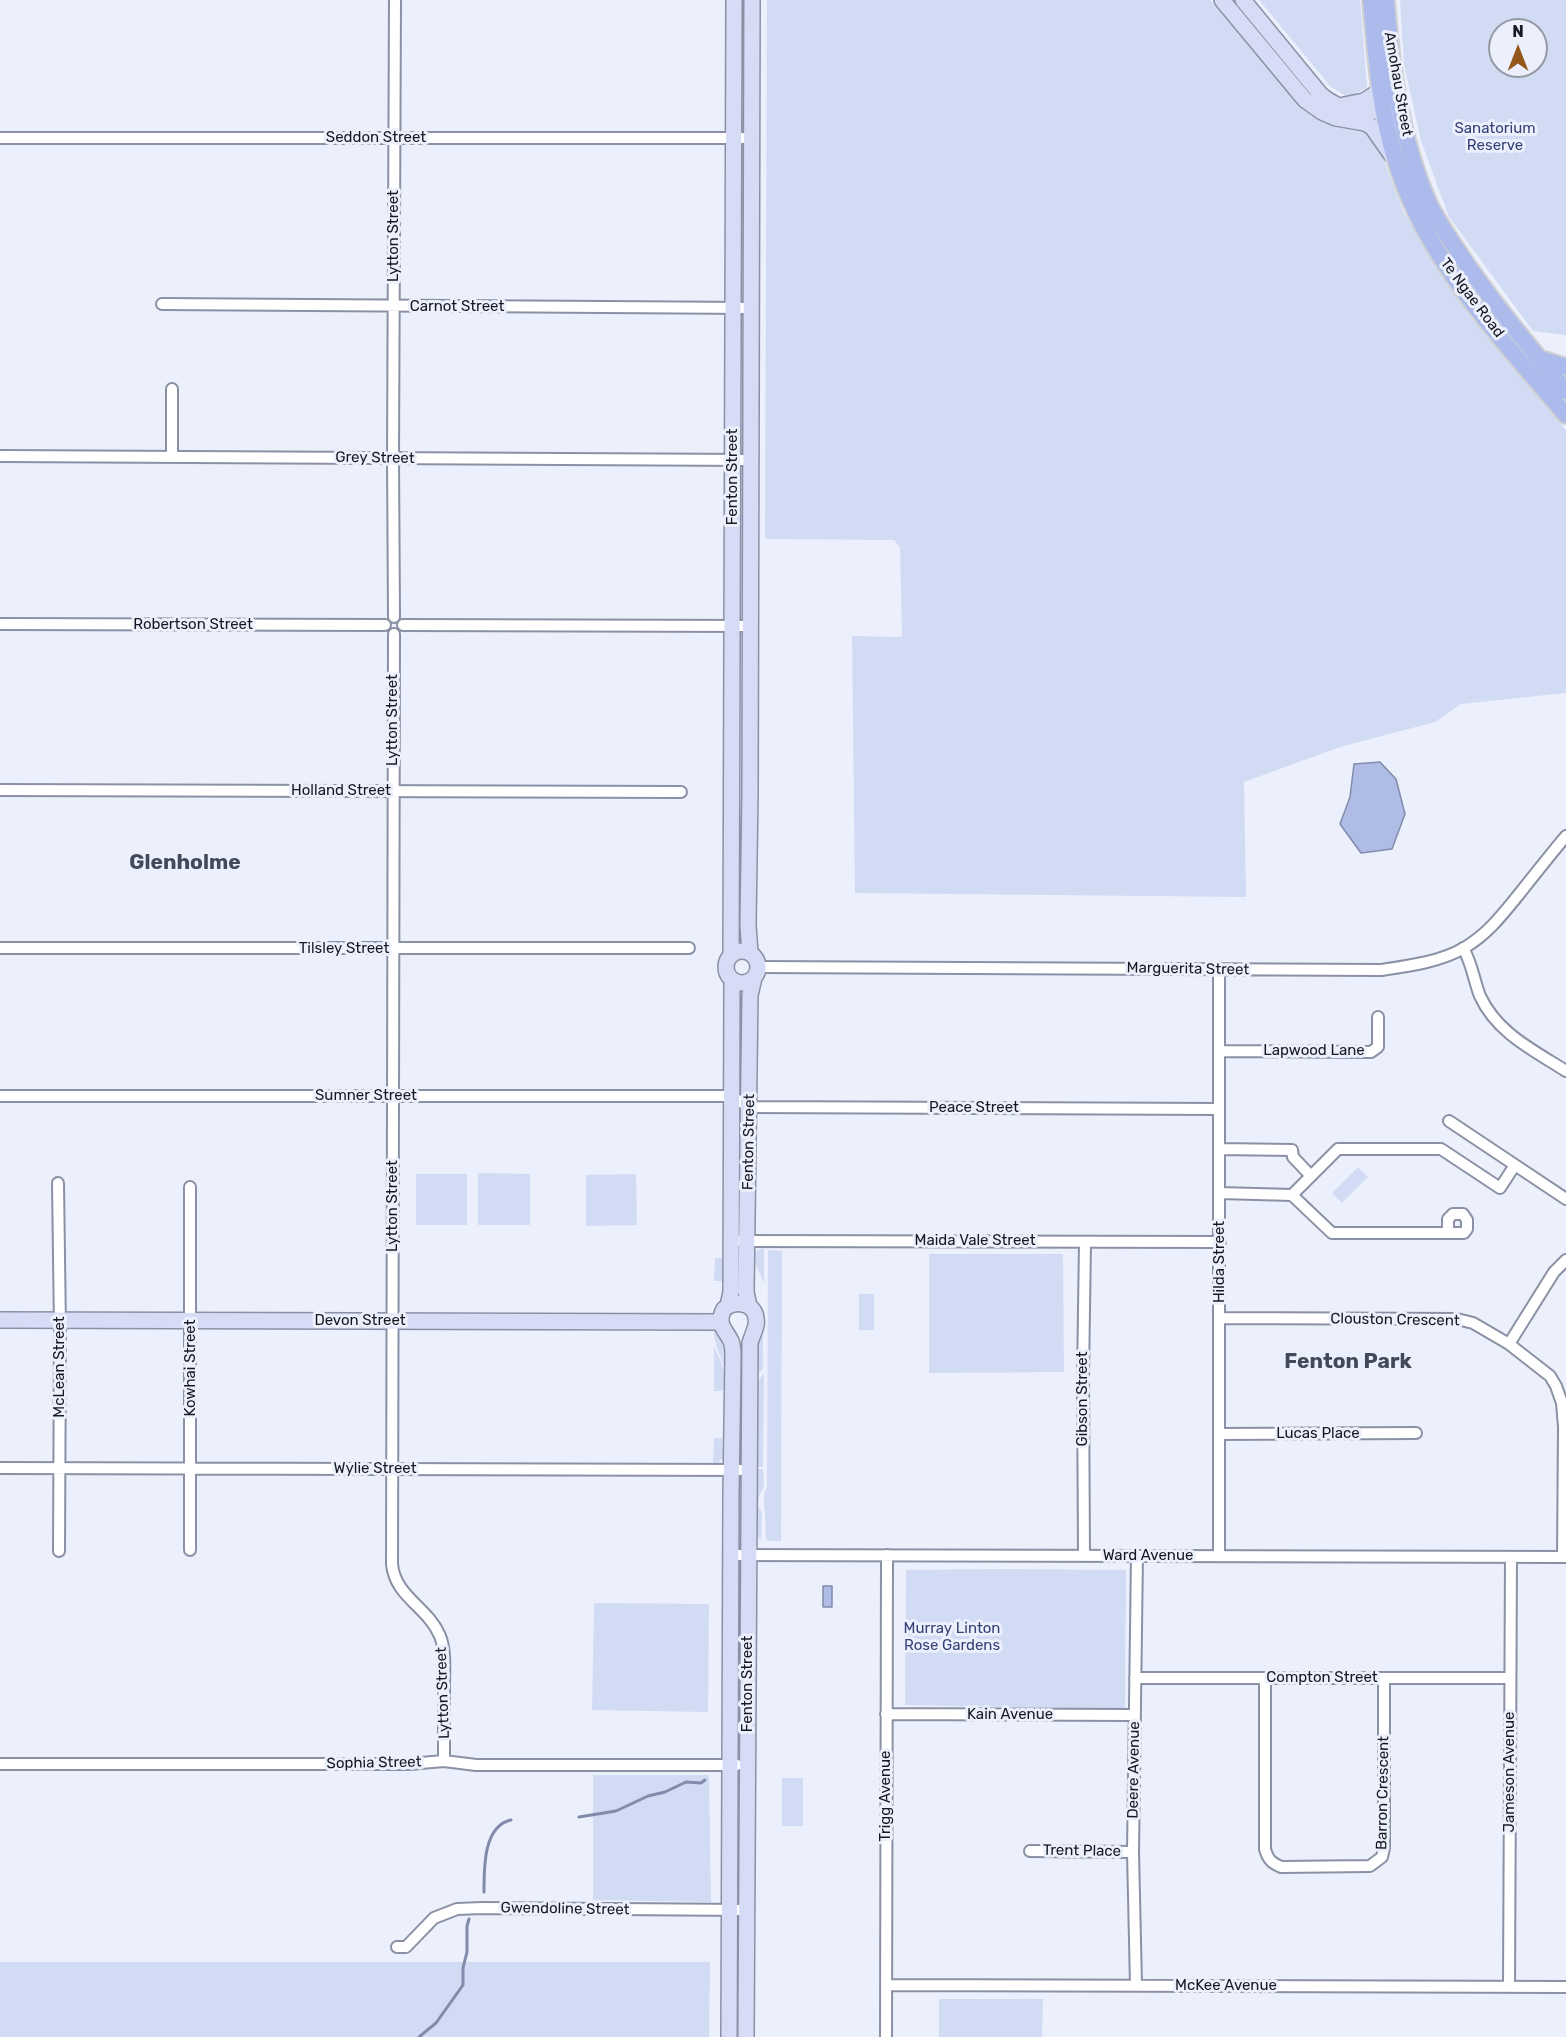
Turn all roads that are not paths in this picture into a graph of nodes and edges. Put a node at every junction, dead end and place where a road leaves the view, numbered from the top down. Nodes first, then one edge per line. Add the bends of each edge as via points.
1 (394, 0) edge
2 (734, 0) edge
3 (752, 0) edge
4 (1222, 0) edge
5 (1243, 0) edge
6 (1371, 0) edge
7 (1386, 0) edge
8 (1280, 45) junction
9 (1267, 55) junction
10 (1381, 90) junction
11 (1338, 106) junction
12 (1384, 111) junction
13 (0, 138) edge
14 (394, 138) junction
15 (734, 138) junction
16 (752, 138) junction
17 (1394, 158) junction
18 (1415, 168) junction
19 (162, 304) dead end
20 (394, 307) junction
21 (733, 308) junction
22 (752, 308) junction
23 (1540, 359) junction
24 (1566, 367) edge
25 (172, 389) dead end
26 (1566, 391) edge
27 (1566, 415) edge
28 (0, 456) edge
29 (172, 456) junction
30 (393, 458) junction
31 (733, 460) junction
32 (751, 460) junction
33 (394, 617) junction
34 (0, 624) edge
35 (732, 625) junction
36 (385, 626) junction
37 (403, 626) junction
38 (751, 626) junction
39 (394, 634) junction
40 (0, 790) edge
41 (393, 791) junction
42 (681, 792) dead end
43 (732, 793) junction
44 (750, 793) junction
45 (1566, 836) edge
46 (0, 948) edge
47 (689, 948) dead end
48 (1463, 948) junction
49 (394, 949) junction
50 (750, 953) junction
51 (731, 955) junction
52 (1220, 969) junction
53 (756, 973) junction
54 (732, 980) junction
55 (1378, 1017) dead end
56 (1220, 1051) junction
57 (1566, 1071) edge
58 (0, 1096) edge
59 (394, 1096) junction
60 (731, 1096) junction
61 (749, 1107) junction
62 (1219, 1109) junction
63 (1449, 1121) dead end
64 (1220, 1149) junction
65 (1515, 1165) junction
66 (1311, 1176) junction
67 (58, 1183) dead end
68 (190, 1186) dead end
69 (1220, 1193) junction
70 (1292, 1195) junction
71 (1566, 1199) edge
72 (1448, 1233) dead end
73 (731, 1241) junction
74 (748, 1241) junction
75 (1085, 1242) junction
76 (1220, 1242) junction
77 (1566, 1260) edge
78 (728, 1306) junction
79 (749, 1306) junction
80 (1220, 1318) junction
81 (0, 1320) edge
82 (60, 1320) junction
83 (191, 1320) junction
84 (392, 1321) junction
85 (723, 1328) junction
86 (753, 1332) junction
87 (1509, 1344) junction
88 (1416, 1433) dead end
89 (1220, 1434) junction
90 (0, 1468) edge
91 (60, 1468) junction
92 (191, 1468) junction
93 (392, 1469) junction
94 (731, 1470) junction
95 (749, 1470) junction
96 (190, 1550) dead end
97 (59, 1551) dead end
98 (731, 1555) junction
99 (749, 1555) junction
100 (887, 1555) junction
101 (1084, 1556) junction
102 (1137, 1556) junction
103 (1219, 1556) junction
104 (1511, 1557) junction
105 (1564, 1557) edge
106 (1135, 1678) junction
107 (1265, 1678) junction
108 (1384, 1678) junction
109 (1510, 1678) junction
110 (886, 1714) junction
111 (1135, 1715) junction
112 (444, 1761) junction
113 (0, 1764) edge
114 (730, 1764) junction
115 (747, 1765) junction
116 (1030, 1851) dead end
117 (1133, 1852) junction
118 (730, 1910) junction
119 (748, 1910) junction
120 (397, 1947) dead end
121 (886, 1985) junction
122 (1136, 1985) junction
123 (1509, 1986) junction
124 (1566, 1987) edge
125 (729, 2037) edge
126 (746, 2037) edge
127 (886, 2037) edge

1 - 14 street, Lytton Street
2 - 15 main road, Fenton Street
3 - 16 main road, Fenton Street
4 - 9 main road, Te Ngae Road
5 - 8 main road
6 - 10 main road, Amohau Street
7 - 18 main road, Amohau Street via 1390,50
8 - 9 main road
8 - 11 main road via 1321,95
9 - 17 main road, Te Ngae Road via 1305,100 1336,118 1372,127
10 - 11 main road via 1364,102
10 - 12 main road, Amohau Street
11 - 12 main road via 1362,112
12 - 17 main road, Amohau Street
12 - 18 main road, Te Ngae Road via 1395,123 1403,154
13 - 14 street, Seddon Street
14 - 15 street, Seddon Street
14 - 20 street, Lytton Street
15 - 16 street, Seddon Street
15 - 21 main road, Fenton Street
16 - 22 main road, Fenton Street
17 - 27 main road, Te Ngae Road via 1418,218 1452,276
18 - 23 main road, Te Ngae Road via 1448,236
19 - 20 street, Carnot Street
20 - 21 street, Carnot Street
20 - 30 street, Lytton Street
21 - 22 street, Carnot Street
21 - 31 main road, Fenton Street
22 - 32 main road, Fenton Street
23 - 24 main road
23 - 26 main road, Te Ngae Road
25 - 29 street
28 - 29 street, Grey Street
29 - 30 street, Grey Street
30 - 31 street, Grey Street
30 - 33 street, Lytton Street
31 - 32 street, Grey Street
31 - 35 main road, Fenton Street
32 - 38 main road, Fenton Street
33 - 36 street
33 - 37 street
34 - 36 street, Robertson Street
35 - 37 street
35 - 38 street
35 - 43 main road, Fenton Street
36 - 39 street
37 - 39 street
38 - 44 main road, Fenton Street
39 - 41 street, Lytton Street
40 - 41 street, Holland Street
41 - 42 street, Holland Street
41 - 49 street, Lytton Street
43 - 44 main road
43 - 51 main road, Fenton Street
44 - 50 main road, Fenton Street
45 - 48 street, Marguerita Street via 1496,922
46 - 49 street, Tilsley Street
47 - 49 street, Tilsley Street
48 - 52 street, Marguerita Street via 1441,958 1381,970
48 - 57 street via 1480,995 1500,1026
49 - 59 street, Lytton Street
50 - 51 main road
50 - 53 main road via 756,959
51 - 54 main road via 726,971
52 - 53 street, Marguerita Street
52 - 56 street, Hilda Street
53 - 54 main road via 743,983
53 - 61 main road, Fenton Street via 750,995
54 - 60 main road, Fenton Street
55 - 56 street, Lapwood Lane via 1379,1044 1371,1052
56 - 62 street, Hilda Street
58 - 59 street, Sumner Street
59 - 60 street, Sumner Street
59 - 84 street, Lytton Street
60 - 61 street
60 - 73 main road, Fenton Street
61 - 62 street, Peace Street
61 - 74 main road, Fenton Street
62 - 64 street, Hilda Street
63 - 65 street
64 - 66 street via 1292,1150 1293,1157
64 - 69 street, Hilda Street
65 - 66 street via 1500,1188 1441,1149 1338,1149
65 - 71 street
66 - 70 street
67 - 82 street, McLean Street
68 - 83 street, Kowhai Street
69 - 70 street
69 - 76 street, Hilda Street
70 - 72 street via 1332,1233
73 - 74 street, Maida Vale Street
73 - 78 main road, Fenton Street
74 - 75 street, Maida Vale Street
74 - 79 main road, Fenton Street
75 - 76 street, Maida Vale Street
75 - 101 street, Gibson Street
76 - 80 street, Hilda Street
77 - 87 street via 1554,1272
78 - 79 main road
78 - 85 main road via 722,1313
79 - 86 main road via 756,1317
80 - 87 street, Clouston Crescent via 1457,1319 1473,1323
80 - 89 street, Hilda Street
81 - 82 main road, Devon Street
82 - 83 main road, Devon Street
82 - 91 street, McLean Street
83 - 84 main road, Devon Street
83 - 92 street, Kowhai Street
84 - 85 main road, Devon Street
84 - 93 street, Lytton Street
85 - 86 main road via 739,1339
85 - 94 main road, Fenton Street via 732,1343 733,1356
86 - 95 main road, Fenton Street
87 - 105 street, Clouston Crescent via 1550,1376 1562,1403
88 - 89 street, Lucas Place
89 - 103 street, Hilda Street
90 - 91 street, Wylie Street
91 - 92 street, Wylie Street
91 - 97 street, McLean Street
92 - 93 street, Wylie Street
92 - 96 street, Kowhai Street
93 - 94 street, Wylie Street
93 - 112 street, Lytton Street via 395,1581 431,1621 443,1646
94 - 95 street, Wylie Street
94 - 98 main road, Fenton Street
95 - 99 main road, Fenton Street
98 - 99 street, Ward Avenue
98 - 114 main road, Fenton Street
99 - 100 street, Ward Avenue
99 - 115 main road, Fenton Street
100 - 101 street, Ward Avenue
100 - 110 street, Trigg Avenue
101 - 102 street, Ward Avenue
102 - 103 street, Ward Avenue
102 - 106 street, Deere Avenue
103 - 104 street, Ward Avenue
104 - 105 street, Ward Avenue
104 - 109 street, Jameson Avenue
106 - 107 street, Compton Street
106 - 111 street, Deere Avenue
107 - 108 street, Compton Street
107 - 108 street, Barron Crescent via 1265,1849 1267,1858 1281,1867 1370,1866 1382,1857
108 - 109 street, Compton Street
109 - 123 street, Jameson Avenue
110 - 111 street, Kain Avenue
110 - 121 street, Trigg Avenue
111 - 117 street, Deere Avenue
112 - 113 street, Sophia Street
112 - 114 street, Sophia Street via 476,1765
114 - 115 street, Sophia Street
114 - 118 main road, Fenton Street
115 - 119 main road, Fenton Street
116 - 117 street, Trent Place
117 - 122 street, Deere Avenue
118 - 119 street, Gwendoline Street
118 - 120 street, Gwendoline Street via 458,1909 434,1918 406,1947
118 - 125 main road, Fenton Street
119 - 126 main road, Fenton Street
121 - 122 street, McKee Avenue
121 - 127 street, Trigg Avenue
122 - 123 street, McKee Avenue
123 - 124 street, McKee Avenue

